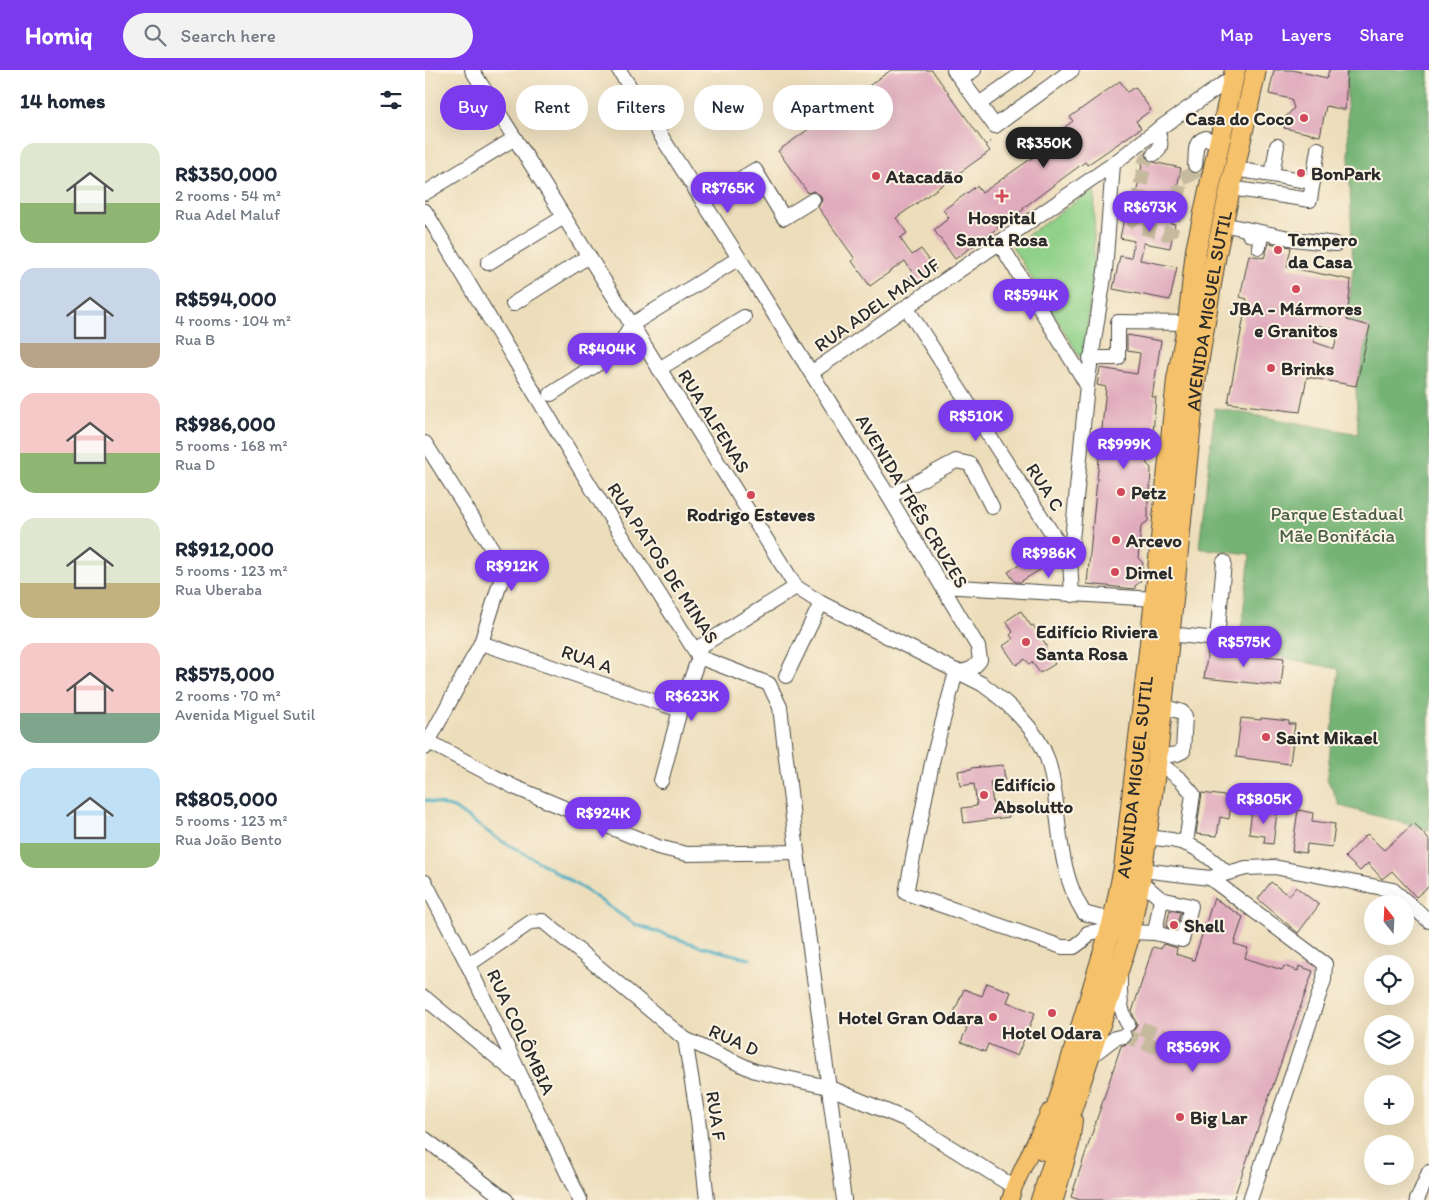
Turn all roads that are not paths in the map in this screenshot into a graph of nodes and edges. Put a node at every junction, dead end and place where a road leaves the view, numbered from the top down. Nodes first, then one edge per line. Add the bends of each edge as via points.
1 (472, 70) edge
2 (635, 70) edge
3 (974, 70) edge
4 (1027, 70) edge
5 (1072, 70) edge
6 (1256, 70) edge
7 (1234, 73) edge
8 (957, 75) edge
9 (623, 76) edge
10 (979, 104) junction
11 (1157, 130) junction
12 (515, 138) junction
13 (1219, 144) junction
14 (1277, 146) dead end
15 (1318, 149) dead end
16 (1154, 154) tunnel mouth
17 (1113, 164) junction
18 (1195, 165) tunnel mouth
19 (1272, 175) junction
20 (1232, 178) junction
21 (1313, 182) junction
22 (425, 193) edge
23 (813, 200) dead end
24 (703, 202) junction
25 (425, 211) edge
26 (564, 217) junction
27 (1222, 226) junction
28 (999, 242) junction
29 (1336, 244) dead end
30 (1259, 247) dead end
31 (589, 256) junction
32 (739, 258) junction
33 (488, 263) dead end
34 (513, 304) dead end
35 (906, 307) junction
36 (744, 317) dead end
37 (1188, 323) junction
38 (631, 325) junction
39 (1090, 358) junction
40 (659, 369) junction
41 (811, 373) junction
42 (1087, 385) junction
43 (551, 394) dead end
44 (425, 443) edge
45 (889, 497) junction
46 (992, 507) dead end
47 (1071, 561) junction
48 (1225, 562) dead end
49 (942, 586) junction
50 (796, 587) junction
51 (1071, 595) junction
52 (1155, 599) junction
53 (821, 603) junction
54 (1169, 634) junction
55 (481, 643) junction
56 (697, 653) junction
57 (956, 672) junction
58 (786, 676) dead end
59 (680, 710) junction
60 (427, 745) edge
61 (1157, 759) junction
62 (661, 780) dead end
63 (1147, 838) junction
64 (1186, 843) junction
65 (797, 852) junction
66 (1227, 873) junction
67 (1141, 876) junction
68 (1210, 878) junction
69 (425, 882) edge
70 (1161, 899) junction
71 (1084, 913) junction
72 (1429, 921) edge
73 (1118, 928) junction
74 (1088, 933) junction
75 (1155, 933) junction
76 (468, 965) junction
77 (1119, 966) junction
78 (425, 998) edge
79 (685, 1039) junction
80 (1089, 1058) junction
81 (521, 1076) junction
82 (1072, 1086) junction
83 (828, 1087) junction
84 (425, 1139) edge
85 (1429, 1172) edge
86 (1012, 1194) edge
87 (707, 1199) edge
88 (506, 1200) edge
89 (580, 1200) edge
90 (844, 1200) edge
91 (1030, 1200) edge
92 (1052, 1200) edge
93 (1250, 1200) edge
94 (1417, 1200) edge

1 - 12 street, RUA ALFENAS
2 - 9 street
3 - 8 street
4 - 10 street
5 - 10 street via 995,126
6 - 20 highway, AVENIDA MIGUEL SUTIL
7 - 11 street, RUA ADEL MALUF
7 - 13 highway, AVENIDA MIGUEL SUTIL
8 - 10 street
9 - 24 street, AVENIDA TRÊS CRUZES
11 - 16 street via 1161,146
11 - 17 street, RUA ADEL MALUF
12 - 22 street
12 - 26 street, RUA ALFENAS
13 - 18 street via 1206,138 1199,141 1195,148
13 - 37 highway, AVENIDA MIGUEL SUTIL via 1196,250
14 - 19 street
15 - 21 street
17 - 28 street, RUA ADEL MALUF
17 - 39 street via 1105,271
19 - 20 street
19 - 21 street
20 - 21 street via 1310,200
20 - 27 highway, AVENIDA MIGUEL SUTIL
23 - 24 street via 785,218 755,170
24 - 32 street, AVENIDA TRÊS CRUZES
25 - 56 street, RUA PATOS DE MINAS via 591,487
26 - 31 street, RUA ALFENAS
26 - 33 street
27 - 29 street
27 - 30 street via 1261,236
27 - 54 highway, AVENIDA MIGUEL SUTIL via 1195,383
28 - 35 street, RUA ADEL MALUF
28 - 42 street
31 - 34 street
31 - 38 street, RUA ALFENAS
32 - 38 street
32 - 41 street, AVENIDA TRÊS CRUZES
35 - 41 street, RUA ADEL MALUF
35 - 47 street, RUA C
36 - 40 street
37 - 39 street via 1118,322 1118,358
37 - 52 highway, AVENIDA MIGUEL SUTIL via 1177,379
38 - 40 street, RUA ALFENAS
38 - 43 street via 617,352
39 - 42 street
40 - 50 street, RUA ALFENAS
41 - 45 street, AVENIDA TRÊS CRUZES
42 - 47 street
44 - 55 street via 503,566
45 - 46 street via 956,461 970,464
45 - 49 street, AVENIDA TRÊS CRUZES
47 - 51 street
48 - 54 street via 1217,639
49 - 51 street
49 - 57 street, AVENIDA TRÊS CRUZES via 980,653 980,660 972,670
50 - 53 street, RUA ALFENAS
50 - 56 street
51 - 52 street
52 - 73 highway, AVENIDA MIGUEL SUTIL
53 - 57 street, RUA ALFENAS
53 - 58 street
54 - 61 highway, AVENIDA MIGUEL SUTIL
55 - 59 street, RUA A
55 - 60 street
56 - 59 street
56 - 65 street, RUA PATOS DE MINAS via 769,684 780,707
57 - 71 street via 982,684 999,697 1038,740 1047,758 1053,785 1062,855 1075,899
57 - 74 street via 933,758 906,893 1062,947 1074,947
59 - 62 street
60 - 65 street via 515,787 658,847 687,854
61 - 63 highway, AVENIDA MIGUEL SUTIL
61 - 64 street via 1193,794
63 - 64 street via 1167,838
63 - 67 highway, AVENIDA MIGUEL SUTIL
64 - 66 street
65 - 83 street, RUA PATOS DE MINAS
66 - 68 street
66 - 72 street via 1246,868 1274,867 1393,890
67 - 68 street
67 - 70 street
67 - 73 highway, AVENIDA MIGUEL SUTIL
68 - 93 street via 1325,964 1324,980
69 - 76 street, RUA COLÔMBIA
70 - 75 street
70 - 75 street via 1191,906 1182,940
71 - 73 street
71 - 74 street
73 - 74 street
73 - 75 street
73 - 77 highway, AVENIDA MIGUEL SUTIL
73 - 82 highway, AVENIDA MIGUEL SUTIL
76 - 79 street, RUA D via 531,922 543,920
76 - 81 street, RUA COLÔMBIA
77 - 80 highway, AVENIDA MIGUEL SUTIL
77 - 80 street via 1126,1030
78 - 81 street
79 - 83 street, RUA D via 755,1071
79 - 87 street, RUA F
80 - 82 highway, AVENIDA MIGUEL SUTIL
81 - 89 street, RUA COLÔMBIA
82 - 86 main road, AVENIDA MIGUEL SUTIL via 1039,1131
82 - 91 highway
82 - 92 highway
83 - 86 street, RUA D via 905,1120
83 - 90 street, RUA PATOS DE MINAS
84 - 88 street
85 - 94 street

